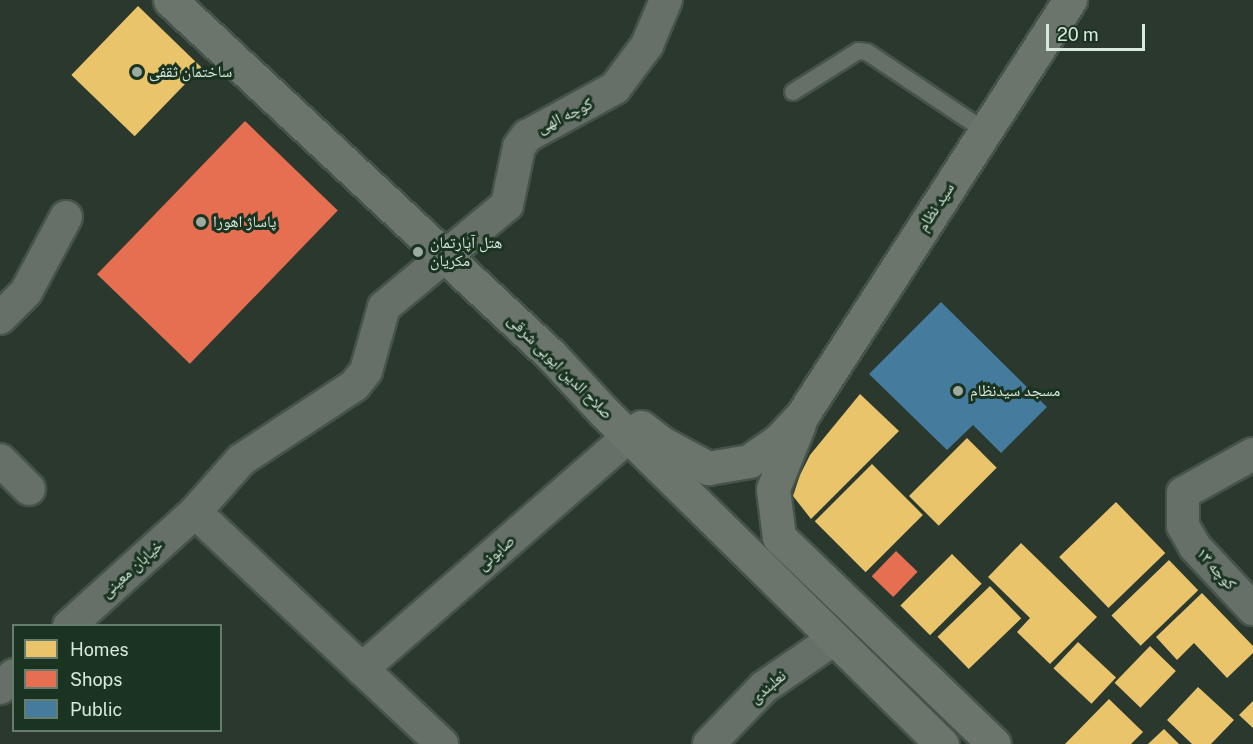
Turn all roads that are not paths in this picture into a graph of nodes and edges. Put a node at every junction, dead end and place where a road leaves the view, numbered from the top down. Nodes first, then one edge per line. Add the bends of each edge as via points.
1 (170, 0) edge
2 (666, 0) edge
3 (1070, 0) edge
4 (793, 92) dead end
5 (986, 131) junction
6 (66, 217) dead end
7 (445, 256) junction
8 (0, 318) edge
9 (552, 356) junction
10 (803, 414) junction
11 (629, 436) junction
12 (1253, 454) edge
13 (0, 459) edge
14 (29, 489) dead end
15 (195, 512) junction
16 (1253, 609) edge
17 (71, 624) edge
18 (834, 639) junction
19 (362, 669) junction
20 (12, 677) edge
21 (0, 688) edge
22 (442, 744) edge
23 (709, 744) edge
24 (942, 744) edge
25 (994, 744) edge

1 - 7 street, صلاح الدین ایوبی شرقی
2 - 7 street, کوچه الهی via 647,45 627,75 604,97 527,136 519,147 507,205
3 - 5 street, سید نظام
4 - 5 lane via 858,51 867,52
5 - 10 street, سید نظام
6 - 8 street via 26,292
7 - 9 street, صلاح الدین ایوبی شرقی
7 - 15 street, کوچه الهی via 384,307 366,371 355,386 241,460
9 - 10 street via 660,442 708,468 750,461 779,440
9 - 11 street, صلاح الدین ایوبی شرقی
10 - 25 street via 773,489 780,537
11 - 18 street, صلاح الدین ایوبی شرقی
11 - 19 street, صابونی
12 - 16 street, کوچه ۱۳ via 1183,493 1183,525 1195,547
13 - 14 street
15 - 17 street, خیابان معینی
15 - 19 street
18 - 23 street, نعلبندی via 764,687
18 - 24 street, صلاح الدین ایوبی شرقی
19 - 22 street
20 - 21 street

